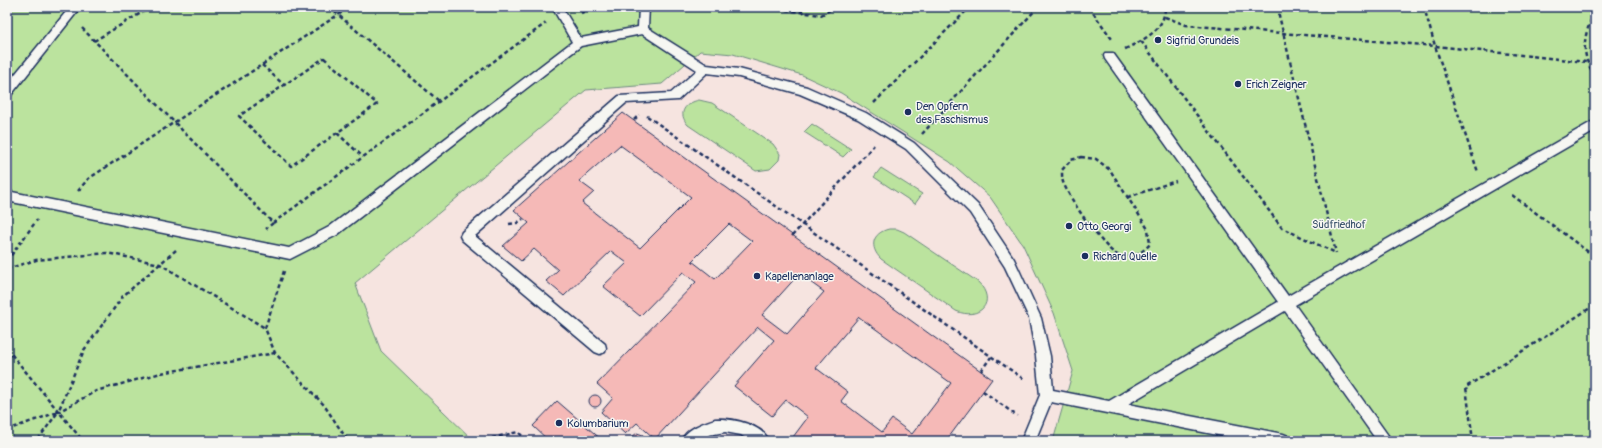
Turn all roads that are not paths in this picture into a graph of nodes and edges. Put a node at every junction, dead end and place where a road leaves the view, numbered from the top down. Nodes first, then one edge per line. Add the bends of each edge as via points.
1 (76, 7) edge
2 (644, 7) edge
3 (559, 10) edge
4 (643, 30) junction
5 (578, 43) junction
6 (1109, 56) road end
7 (705, 69) junction
8 (7, 92) edge
9 (1595, 125) edge
10 (7, 196) edge
11 (1287, 303) junction
12 (600, 348) dead end
13 (1047, 395) junction
14 (1111, 407) junction
15 (688, 441) edge
16 (762, 441) edge
17 (1028, 441) edge
18 (1283, 441) edge
19 (1385, 441) edge

1 - 8 lane
2 - 4 lane
3 - 5 lane
4 - 5 lane
4 - 7 lane
5 - 10 lane via 333,231 290,254
6 - 11 lane
7 - 12 lane via 674,97 623,99 466,236
7 - 13 lane via 739,74 803,90 862,116 910,146 974,209 1010,263 1035,318 1043,356
9 - 11 lane
11 - 14 lane
11 - 19 lane
13 - 14 lane
13 - 17 lane
14 - 18 lane
15 - 16 lane via 697,432 723,423 750,432

